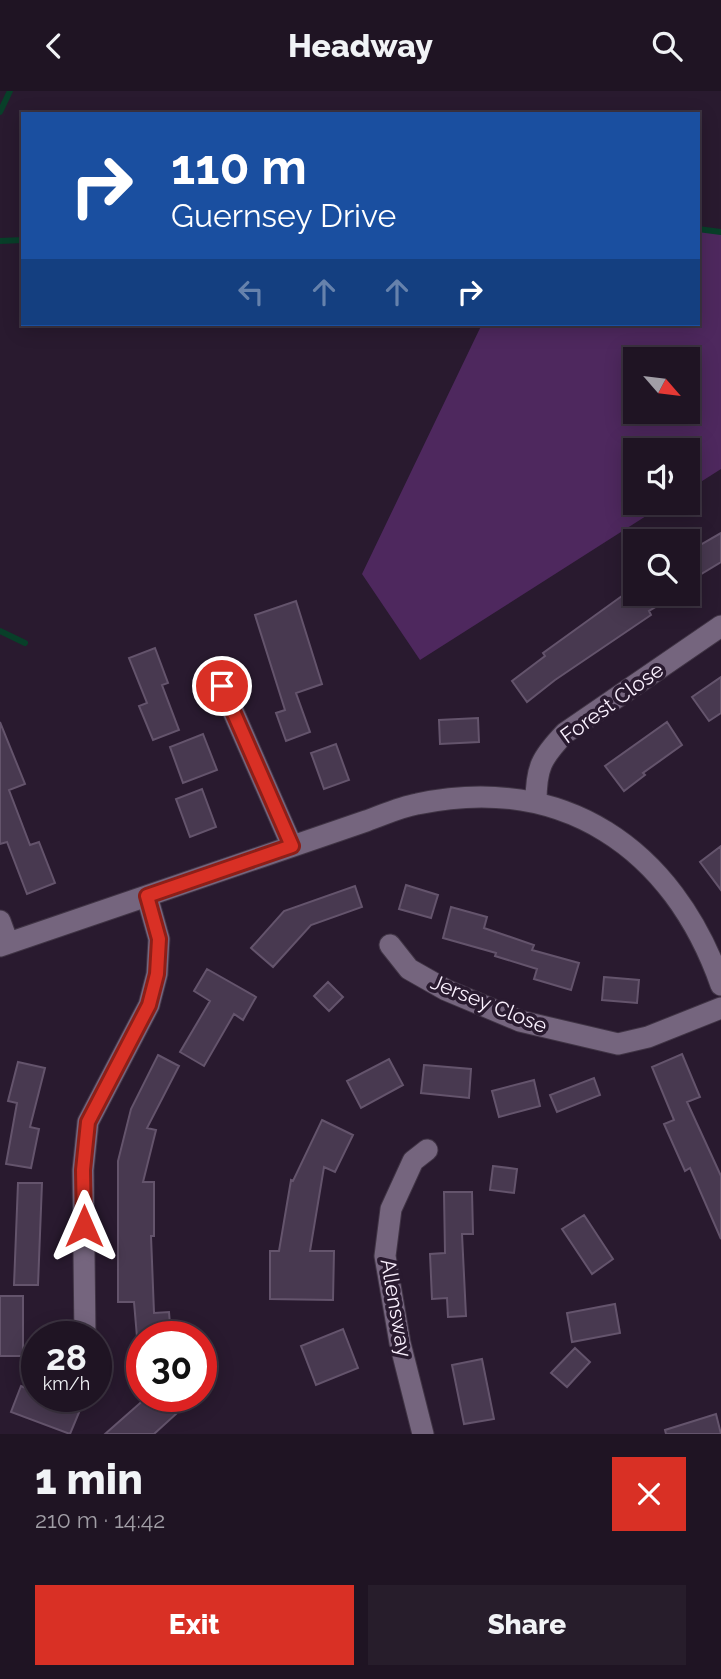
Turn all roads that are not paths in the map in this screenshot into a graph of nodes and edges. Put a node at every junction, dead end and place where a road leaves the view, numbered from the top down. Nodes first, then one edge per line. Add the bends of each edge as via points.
1 (721, 626) edge
2 (222, 686) dead end
3 (537, 802) junction
4 (292, 846) junction
5 (147, 896) junction
6 (0, 921) edge
7 (714, 941) edge
8 (390, 944) dead end
9 (4, 945) edge
10 (721, 985) edge
11 (721, 1008) edge
12 (427, 1150) dead end
13 (85, 1321) edge
14 (423, 1434) edge

1 - 3 street, Forest Close via 565,733 536,774
2 - 4 street
3 - 4 street via 492,796 416,804
3 - 7 street via 589,820 633,852 667,883
4 - 5 street
5 - 9 street
5 - 13 street via 159,939 149,1005 88,1122 83,1170
6 - 9 street
7 - 10 street
8 - 11 street, Jersey Close via 409,969 446,990 520,1021 618,1044 649,1037
12 - 14 street, Allensway via 413,1161 391,1209 385,1256

